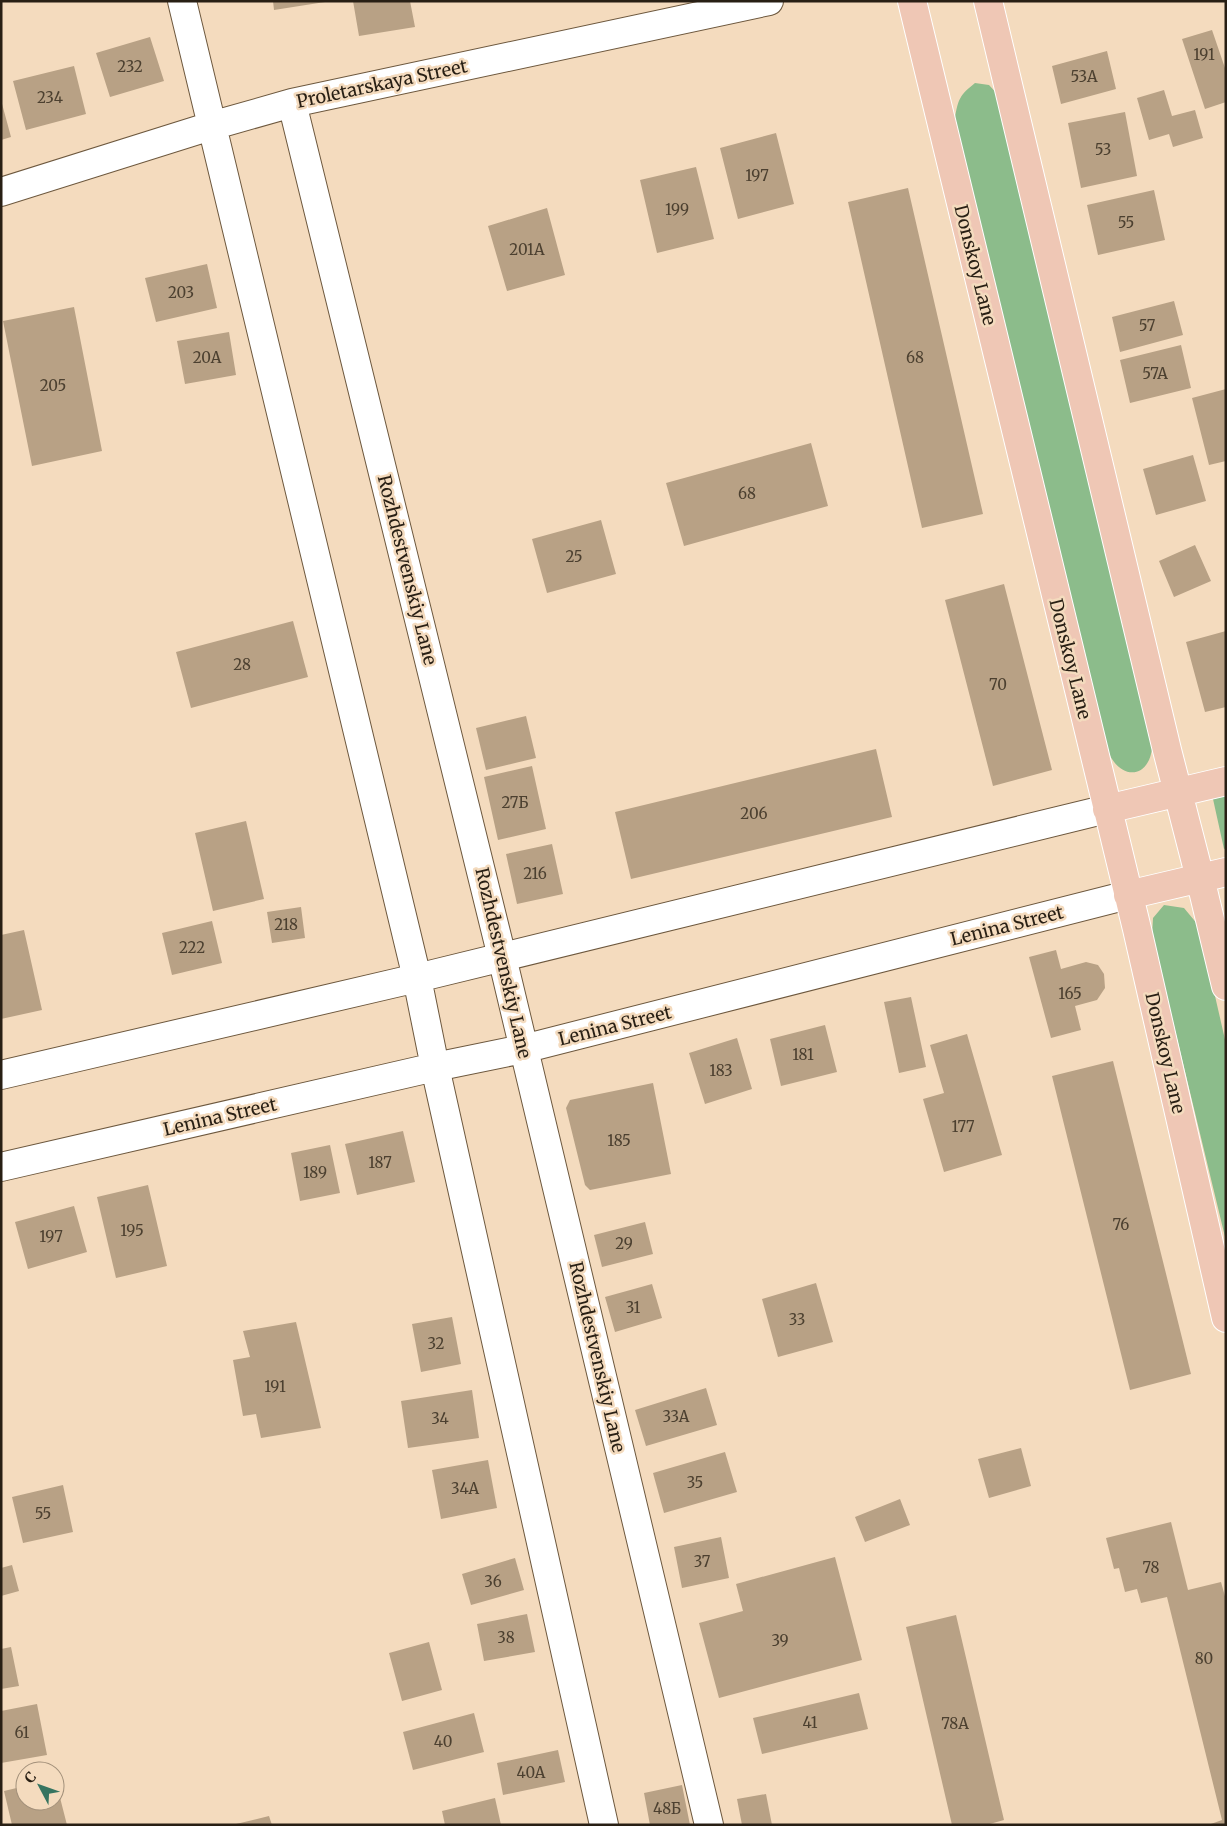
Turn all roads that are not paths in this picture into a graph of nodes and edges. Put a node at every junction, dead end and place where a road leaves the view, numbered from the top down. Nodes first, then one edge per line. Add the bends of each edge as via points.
1 (182, 1) edge
2 (770, 1) edge
3 (912, 1) edge
4 (988, 1) edge
5 (292, 103) junction
6 (211, 126) junction
7 (1, 192) edge
8 (1226, 781) edge
9 (1178, 793) junction
10 (1107, 809) junction
11 (1213, 875) edge
12 (1128, 895) junction
13 (502, 957) junction
14 (417, 978) junction
15 (1226, 986) edge
16 (523, 1049) junction
17 (435, 1068) junction
18 (1, 1075) edge
19 (1, 1167) edge
20 (1226, 1318) edge
21 (604, 1825) edge
22 (709, 1825) edge

1 - 6 street
2 - 5 street, Proletarskaya Street
3 - 10 main road, Donskoy Lane
4 - 9 main road
5 - 6 street, Proletarskaya Street
5 - 13 street, Rozhdestvenskiy Lane
6 - 7 street, Proletarskaya Street
6 - 14 street
8 - 9 main road
9 - 10 main road
9 - 11 main road
10 - 12 main road, Donskoy Lane
10 - 13 street
11 - 12 main road, Lenina Street
11 - 15 main road
12 - 16 street, Lenina Street
12 - 20 main road, Donskoy Lane
13 - 14 street
13 - 16 street, Rozhdestvenskiy Lane
14 - 17 street
14 - 18 street
16 - 17 street, Lenina Street
16 - 22 street, Rozhdestvenskiy Lane
17 - 19 street, Lenina Street
17 - 21 street

